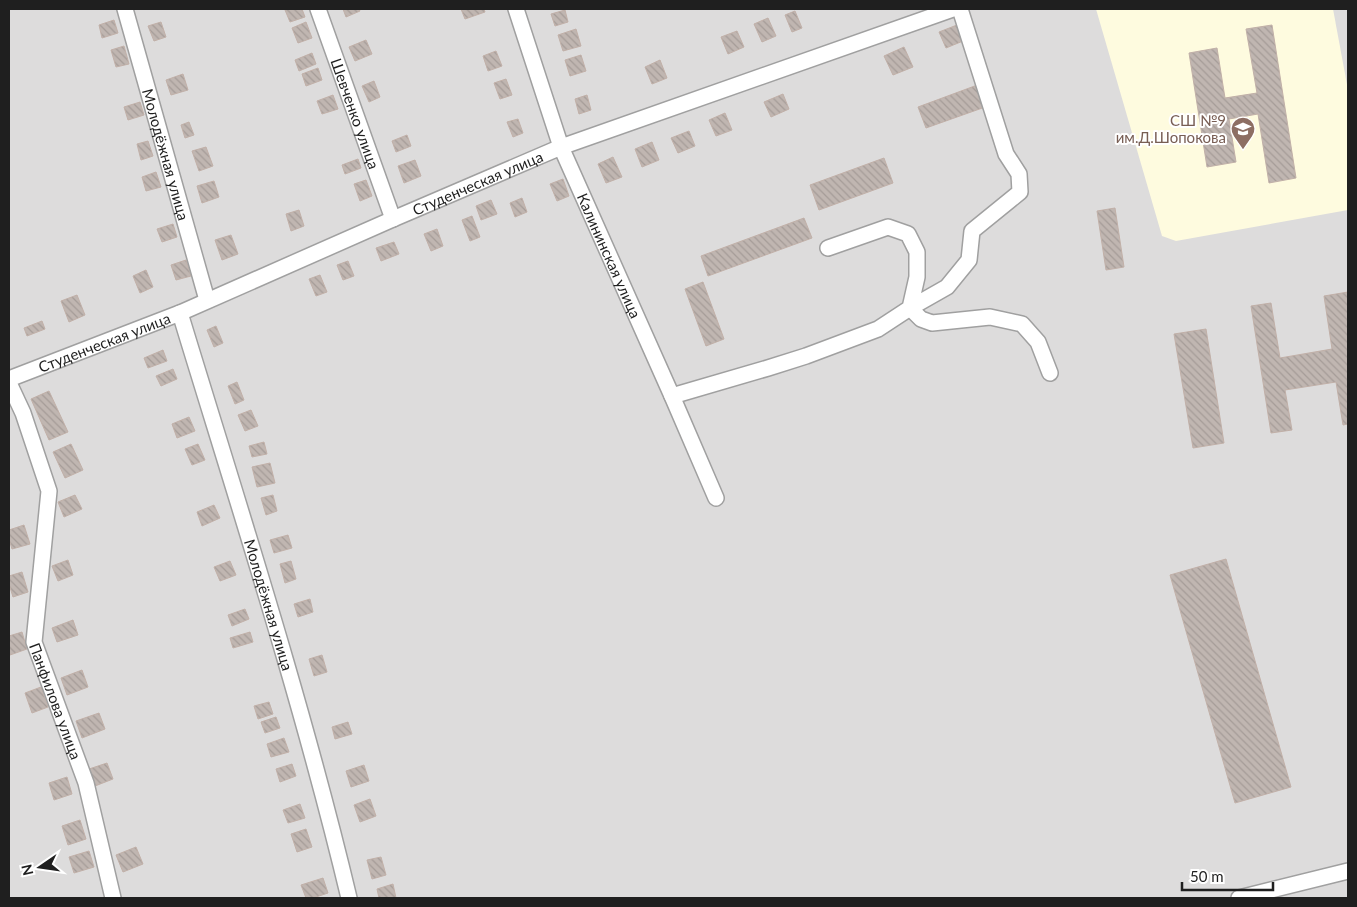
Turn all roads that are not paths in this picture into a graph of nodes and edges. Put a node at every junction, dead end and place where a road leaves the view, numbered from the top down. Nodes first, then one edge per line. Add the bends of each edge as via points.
1 (125, 9) edge
2 (318, 9) edge
3 (516, 9) edge
4 (954, 9) edge
5 (960, 9) edge
6 (561, 147) junction
7 (394, 218) junction
8 (828, 248) dead end
9 (207, 300) junction
10 (910, 308) junction
11 (180, 313) junction
12 (1050, 373) dead end
13 (9, 379) edge
14 (9, 383) edge
15 (672, 396) junction
16 (716, 498) dead end
17 (1348, 871) edge
18 (113, 898) edge
19 (349, 898) edge
20 (1239, 898) edge

1 - 9 street, Молодёжная улица
2 - 7 street, Шевченко улица
3 - 6 street, Калининская улица
4 - 6 street, Студенческая улица
5 - 10 street via 1006,154 1019,174 1020,192 972,231 969,260 947,287
6 - 7 street, Студенческая улица
6 - 15 street, Калининская улица
7 - 9 street, Студенческая улица
8 - 10 street via 888,227 908,234 917,252 917,277
9 - 11 street, Студенческая улица
10 - 12 street via 921,319 932,323 990,317 1022,324 1038,342
10 - 15 street via 878,329 806,356
11 - 13 street, Студенческая улица
11 - 19 street, Молодёжная улица via 272,612
14 - 18 street, Панфилова улица via 23,413 49,491 34,642 86,783
15 - 16 street, Калининская улица
17 - 20 street

